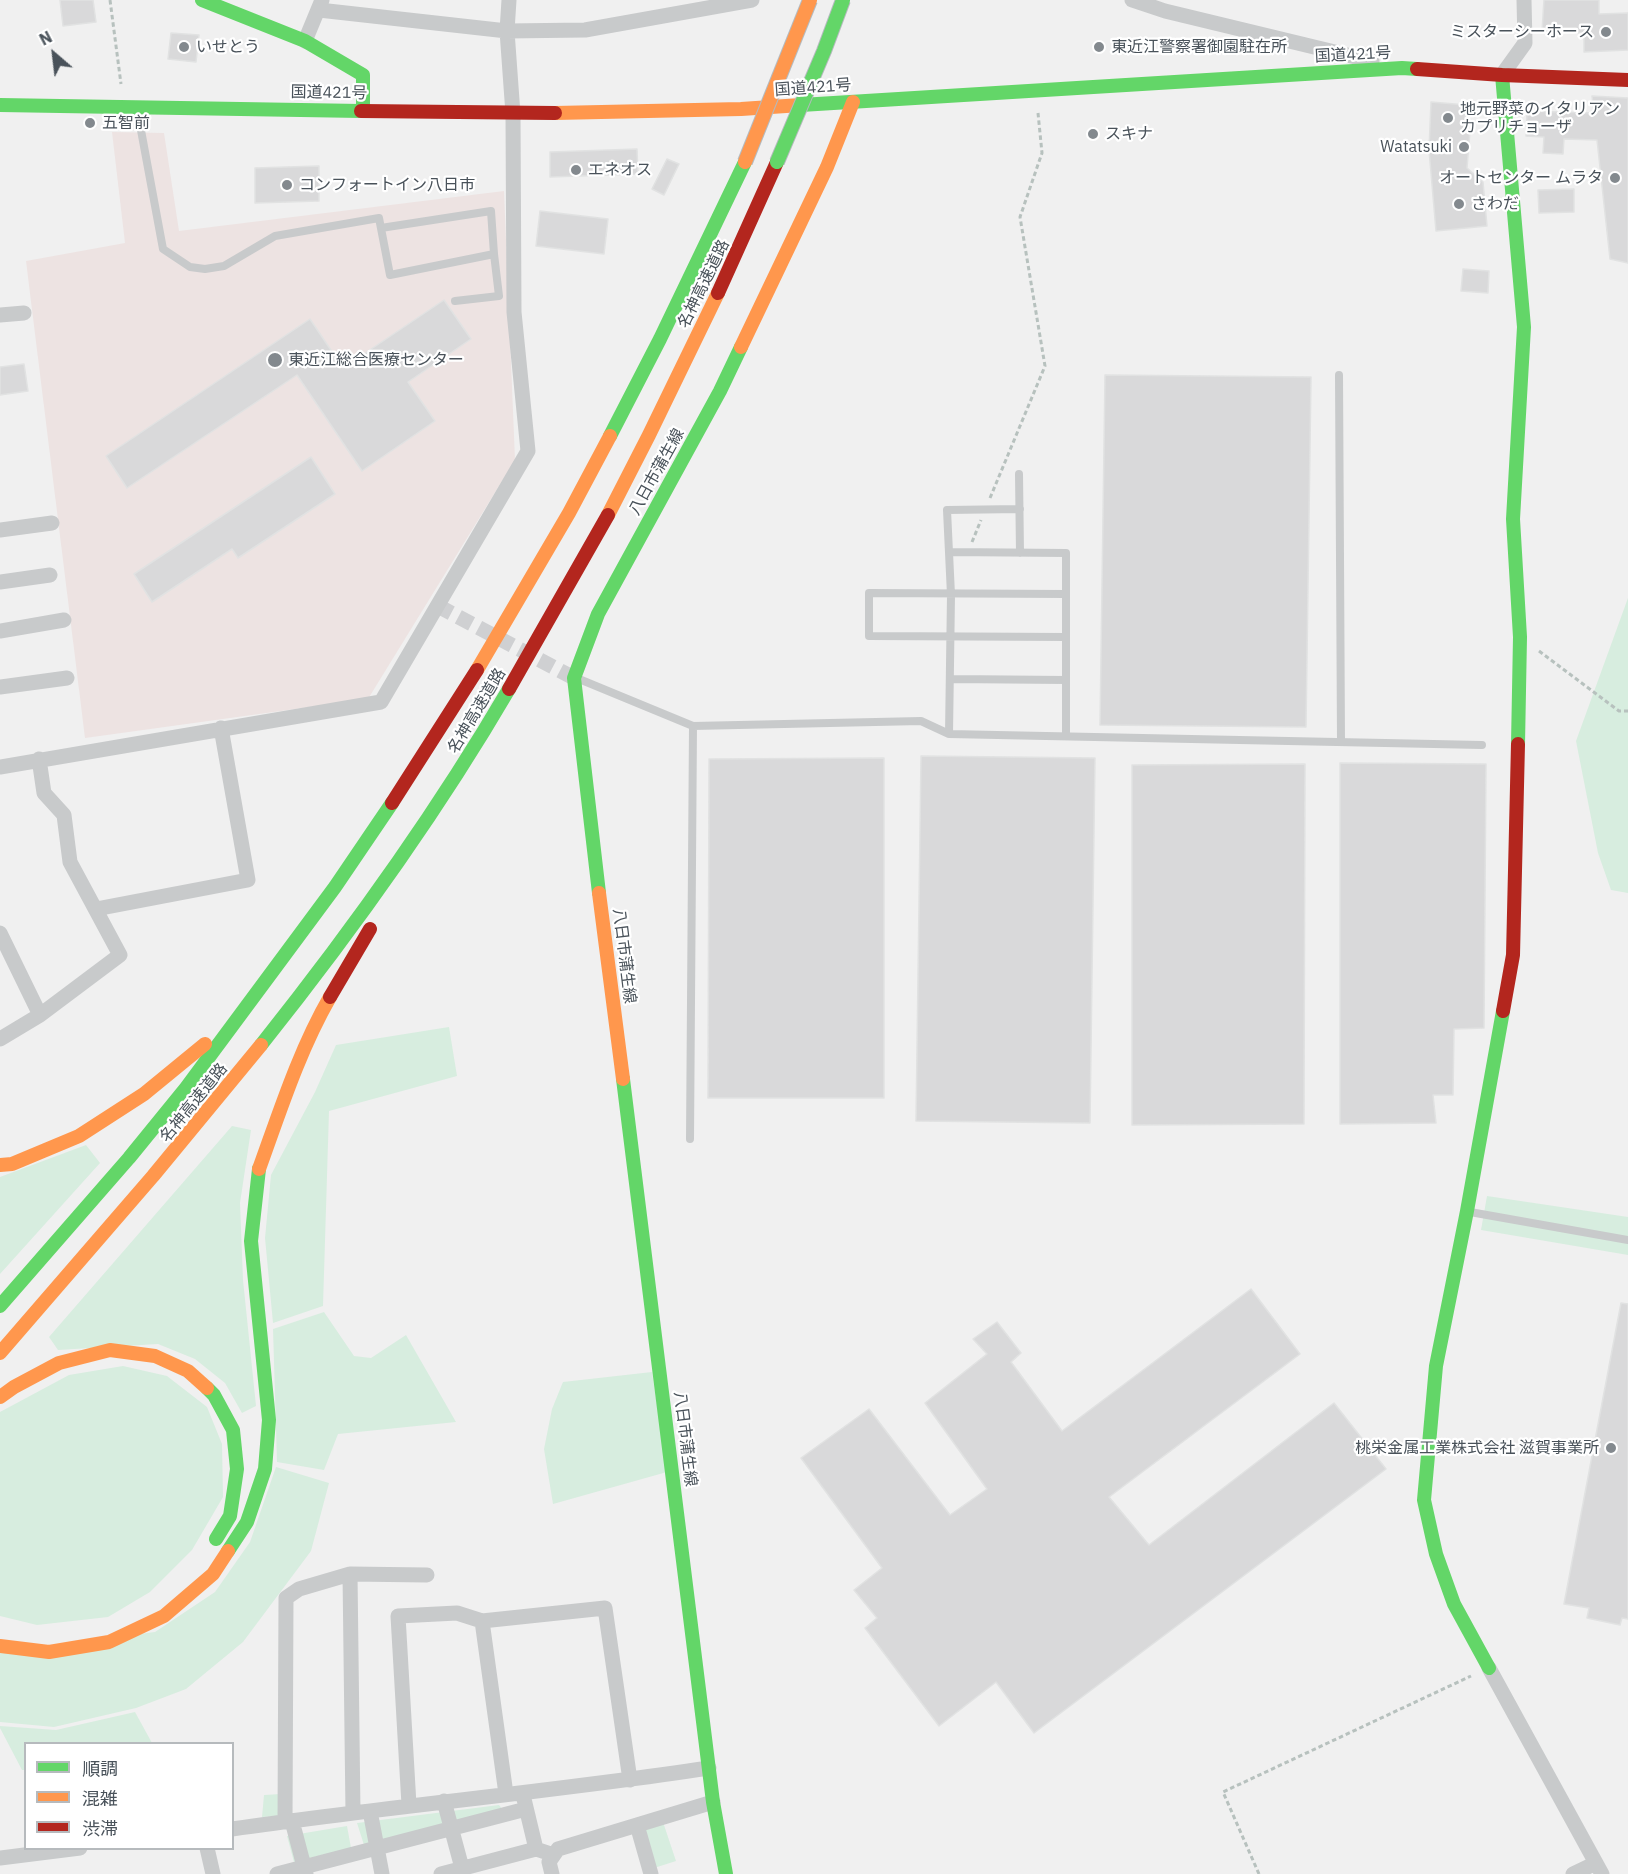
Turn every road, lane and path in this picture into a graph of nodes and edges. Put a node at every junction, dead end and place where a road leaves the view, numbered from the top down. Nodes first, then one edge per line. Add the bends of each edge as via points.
1 (110, 0) edge
2 (509, 0) edge
3 (752, 0) edge
4 (810, 0) edge
5 (843, 0) edge
6 (1132, 0) edge
7 (1524, 0) edge
8 (206, 1) edge
9 (321, 5) edge
10 (507, 31) junction
11 (305, 41) junction
12 (1401, 68) junction
13 (1502, 75) junction
14 (1628, 80) edge
15 (1035, 91) junction
16 (122, 94) dead end
17 (853, 102) junction
18 (0, 105) edge
19 (137, 107) junction
20 (363, 110) junction
21 (513, 114) junction
22 (381, 228) junction
23 (494, 254) junction
24 (455, 301) dead end
25 (24, 313) dead end
26 (0, 315) edge
27 (1339, 375) dead end
28 (1019, 474) dead end
29 (990, 498) dead end
30 (1020, 509) junction
31 (985, 510) dead end
32 (52, 523) dead end
33 (0, 530) edge
34 (971, 543) dead end
35 (949, 552) junction
36 (1020, 553) junction
37 (50, 575) dead end
38 (575, 578) junction
39 (0, 582) edge
40 (1065, 594) junction
41 (951, 595) junction
42 (64, 620) dead end
43 (0, 631) edge
44 (950, 636) junction
45 (1066, 637) junction
46 (1520, 637) junction
47 (67, 678) dead end
48 (574, 678) junction
49 (950, 679) junction
50 (1066, 680) junction
51 (0, 687) edge
52 (1628, 711) edge
53 (693, 726) junction
54 (221, 728) junction
55 (949, 734) junction
56 (1066, 736) junction
57 (1341, 742) junction
58 (1482, 745) dead end
59 (39, 759) junction
60 (0, 766) edge
61 (402, 880) dead end
62 (96, 909) junction
63 (378, 916) dead end
64 (0, 933) edge
65 (244, 1010) junction
66 (40, 1015) junction
67 (0, 1039) edge
68 (690, 1139) dead end
69 (0, 1165) edge
70 (1467, 1211) junction
71 (1628, 1240) edge
72 (0, 1306) edge
73 (0, 1353) edge
74 (0, 1397) edge
75 (211, 1546) dead end
76 (350, 1574) junction
77 (427, 1575) dead end
78 (482, 1621) junction
79 (0, 1647) edge
80 (1490, 1668) junction
81 (709, 1768) junction
82 (630, 1780) junction
83 (522, 1792) junction
84 (506, 1794) junction
85 (444, 1801) junction
86 (713, 1802) junction
87 (408, 1805) junction
88 (526, 1809) junction
89 (370, 1811) junction
90 (353, 1813) junction
91 (288, 1821) junction
92 (637, 1825) junction
93 (451, 1828) junction
94 (234, 1829) edge
95 (377, 1848) junction
96 (536, 1849) junction
97 (64, 1850) edge
98 (207, 1850) edge
99 (554, 1855) junction
100 (0, 1858) edge
101 (462, 1868) junction
102 (1599, 1868) edge
103 (305, 1870) edge
104 (213, 1874) edge
105 (277, 1874) edge
106 (382, 1874) edge
107 (441, 1874) edge
108 (552, 1874) edge
109 (651, 1874) edge
110 (726, 1874) edge
111 (1259, 1874) edge
112 (1572, 1874) edge

1 - 16 path
2 - 10 street
3 - 10 street via 585,30
4 - 65 main road, 名神高速道路, bridge via 711,237 636,390 543,558 444,723 368,839
5 - 38 main road, 名神高速道路, bridge via 739,250
6 - 12 street
7 - 13 street via 1525,43
8 - 11 main road
9 - 10 street
9 - 11 street
10 - 21 street
11 - 20 main road via 363,75
12 - 13 main road, 国道421号
12 - 15 main road, 国道421号
13 - 14 main road, 国道421号
13 - 46 main road via 1524,327 1513,519
15 - 17 main road, 国道421号
15 - 29 path via 1042,153 1020,217 1046,366
17 - 21 main road, 国道421号 via 741,109
17 - 48 main road, 八日市蒲生線 via 827,167 720,391 598,614
18 - 19 main road, 国道421号
19 - 20 main road, 国道421号
19 - 22 lane via 163,249 190,267 224,266 274,236 379,218
20 - 21 main road, 国道421号
21 - 54 street via 514,312 528,451 381,702
22 - 23 lane via 491,211
22 - 23 lane via 390,276
23 - 24 lane via 499,296
25 - 26 street
27 - 57 lane
28 - 30 lane
30 - 35 lane via 947,510
30 - 36 lane
31 - 34 path
32 - 33 street
35 - 36 lane
35 - 41 lane
36 - 40 lane via 1066,553
37 - 39 street
38 - 61 main road via 486,749
38 - 73 main road, 名神高速道路 via 477,744 317,974 191,1134
40 - 41 lane
40 - 45 lane
41 - 44 lane
41 - 44 lane via 869,593 869,636
42 - 43 street
44 - 45 lane
44 - 49 lane
45 - 50 lane
46 - 52 path via 1619,711
46 - 70 main road via 1513,955
47 - 51 street
48 - 53 lane
48 - 81 main road, 八日市蒲生線
49 - 50 lane
49 - 55 lane
50 - 56 lane
53 - 55 lane via 921,721
53 - 68 lane
54 - 59 street
54 - 62 street via 248,880
55 - 56 lane
56 - 57 lane
57 - 58 lane
59 - 60 street
59 - 62 street via 44,793 64,815 70,862
62 - 66 street via 120,955
63 - 79 main road via 317,1020 258,1171 251,1241 268,1420 265,1469 247,1522 213,1574 164,1616 109,1642 49,1652
64 - 66 street
65 - 69 main road via 144,1094 79,1136 12,1164
65 - 72 main road, 名神高速道路 via 170,1108
66 - 67 street
70 - 71 lane
70 - 80 main road via 1436,1366 1424,1500 1436,1554 1454,1604
74 - 75 main road via 59,1363 110,1350 155,1356 188,1371 214,1395 233,1430 237,1469 230,1516
76 - 77 street
76 - 90 street
76 - 91 street via 298,1589 286,1598
78 - 82 street via 605,1608
78 - 84 street
78 - 87 street via 457,1613 398,1616
80 - 102 street
80 - 111 path via 1223,1792
81 - 82 street
81 - 86 main road, 八日市蒲生線
82 - 83 street
83 - 84 street
83 - 88 street
84 - 85 street
85 - 87 street
85 - 93 street
86 - 92 street
86 - 110 main road, 八日市蒲生線
87 - 89 street
88 - 93 street
88 - 96 street
89 - 90 street
89 - 95 street
90 - 91 street
91 - 94 street
91 - 103 street
92 - 99 street via 558,1849
92 - 109 street
93 - 95 street
93 - 101 street
95 - 103 street
95 - 106 street
96 - 99 street
96 - 101 street
97 - 100 street
98 - 104 street
99 - 108 street via 549,1862
101 - 107 street
102 - 112 street
103 - 105 street

